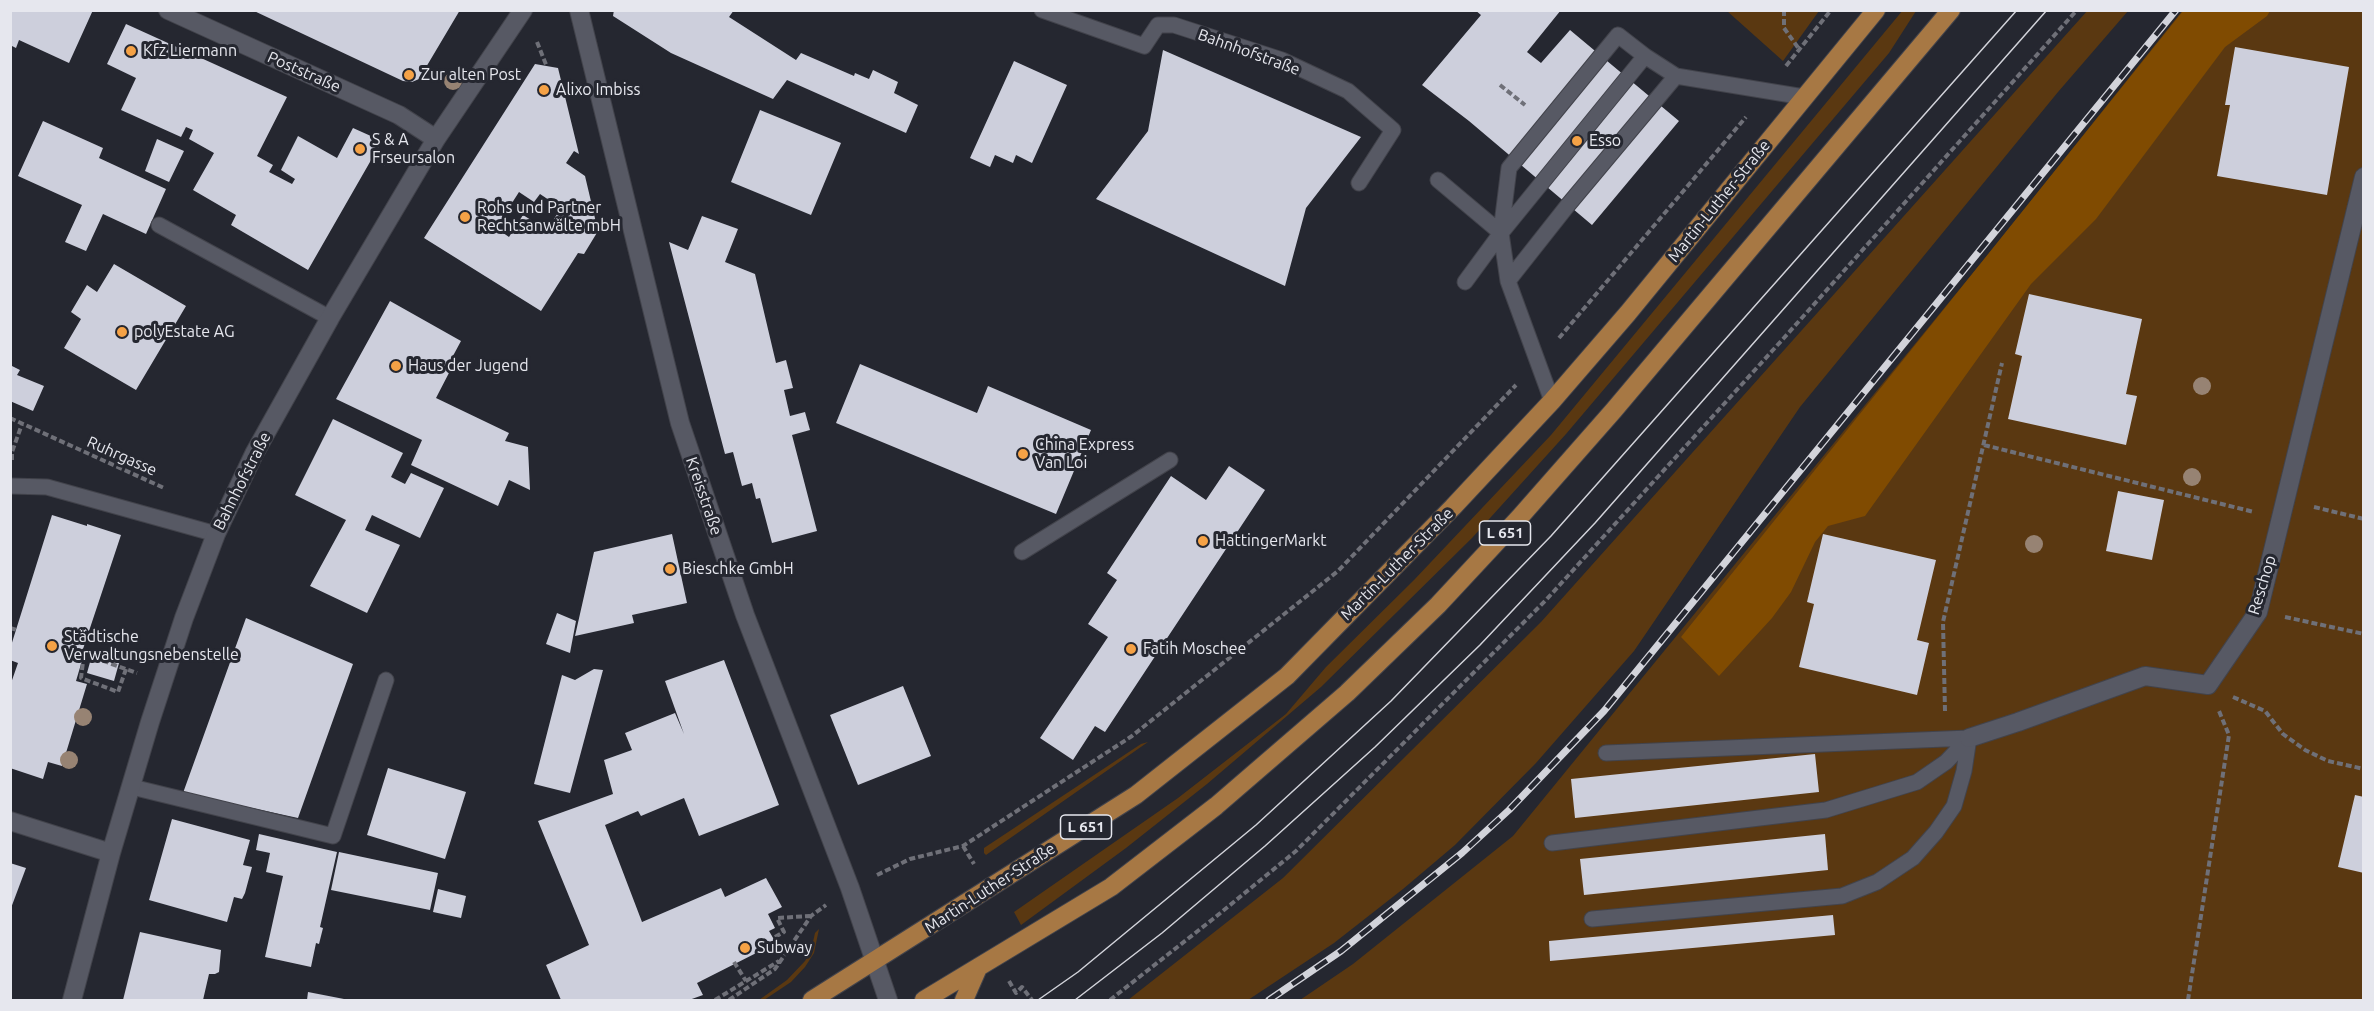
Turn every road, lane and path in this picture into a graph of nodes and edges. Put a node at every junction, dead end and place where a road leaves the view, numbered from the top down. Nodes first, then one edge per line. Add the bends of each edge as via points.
1 (168, 10) edge
2 (523, 10) edge
3 (579, 10) edge
4 (1042, 10) edge
5 (1784, 10) edge
6 (1831, 10) edge
7 (1876, 10) edge
8 (1951, 10) edge
9 (2077, 10) edge
10 (1799, 49) junction
11 (1645, 56) junction
12 (1676, 76) junction
13 (1767, 91) junction
14 (1804, 97) junction
15 (436, 139) junction
16 (2364, 177) edge
17 (1438, 180) dead end
18 (1359, 183) dead end
19 (159, 225) dead end
20 (2357, 231) edge
21 (1501, 233) junction
22 (1508, 281) junction
23 (1465, 282) dead end
24 (330, 318) junction
25 (1538, 363) junction
26 (2002, 363) dead end
27 (1552, 401) junction
28 (10, 418) edge
29 (22, 424) junction
30 (1983, 445) junction
31 (1170, 460) dead end
32 (11, 486) edge
33 (171, 491) dead end
34 (2284, 499) junction
35 (2280, 519) junction
36 (2364, 519) edge
37 (216, 534) junction
38 (1022, 552) dead end
39 (2258, 612) junction
40 (10, 628) edge
41 (16, 630) dead end
42 (2364, 633) edge
43 (106, 662) dead end
44 (126, 669) dead end
45 (387, 680) dead end
46 (2208, 685) junction
47 (1969, 738) junction
48 (1946, 739) junction
49 (1606, 753) dead end
50 (2364, 769) edge
51 (132, 787) junction
52 (10, 821) edge
53 (1552, 843) dead end
54 (111, 853) junction
55 (850, 888) junction
56 (811, 916) junction
57 (1592, 919) dead end
58 (775, 937) dead end
59 (782, 958) junction
60 (734, 962) dead end
61 (874, 962) junction
62 (978, 968) junction
63 (746, 981) junction
64 (72, 1000) edge
65 (715, 1000) edge
66 (729, 1000) edge
67 (812, 1000) edge
68 (888, 1000) edge
69 (924, 1000) edge
70 (964, 1000) edge
71 (1110, 1000) edge
72 (2188, 1000) edge

1 - 15 street, Poststraße via 399,115
2 - 15 street, Bahnhofstraße
3 - 55 street, Kreisstraße via 680,423 744,615
4 - 18 lane, Bahnhofstraße via 1144,46 1158,25 1174,25 1282,60 1348,92 1393,130
5 - 10 path via 1784,28
6 - 10 path
7 - 14 main road, Martin-Luther-Straße / L 651
8 - 62 main road, L 651 via 1614,410 1438,605 1347,693 1171,842 1111,886
9 - 71 path via 1545,600 1296,851
10 - 13 path
11 - 12 lane
11 - 21 lane
11 - 21 lane via 1618,35 1509,168
12 - 13 lane
12 - 22 lane
13 - 14 lane
13 - 25 path
14 - 27 main road, Martin-Luther-Straße / L 651
15 - 24 street, Bahnhofstraße
16 - 20 street, Reschop
17 - 21 lane
19 - 24 lane
20 - 34 street, Reschop
21 - 22 lane
21 - 23 lane
22 - 25 lane
24 - 37 street, Bahnhofstraße via 254,454
25 - 27 lane
25 - 55 path via 1338,571 1132,736 963,846 910,859
26 - 30 path
27 - 61 main road, Martin-Luther-Straße / L 651 via 1287,676 1136,795
28 - 29 path, Ruhrgasse
29 - 32 path via 12,453
29 - 33 path, Ruhrgasse
30 - 35 path
30 - 48 path via 1943,622
31 - 38 lane
32 - 37 lane via 47,487
34 - 35 street, Reschop
34 - 36 path
35 - 39 street, Reschop
37 - 51 street, Bahnhofstraße via 184,618
39 - 42 path
39 - 46 street, Reschop
40 - 41 path
43 - 44 path via 84,654 81,678 118,692
45 - 51 lane via 333,836
46 - 47 street via 2145,676
46 - 50 path via 2265,711 2283,734 2305,750 2328,761
46 - 72 path via 2229,735
47 - 48 lane
47 - 53 lane via 1946,762 1917,782 1826,810
47 - 57 lane via 1954,806 1913,858 1877,882 1842,896
48 - 49 lane
51 - 54 street, Bahnhofstraße
52 - 54 street
54 - 64 street, Bahnhofstraße
55 - 56 path
55 - 61 street, Kreisstraße
56 - 58 path via 777,918 784,932
56 - 59 path
59 - 63 path
59 - 66 path via 775,969
60 - 63 path
61 - 67 main road, Martin-Luther-Straße / L 651
61 - 68 street, Kreisstraße
62 - 69 main road, L 651
62 - 70 main road
63 - 65 path

